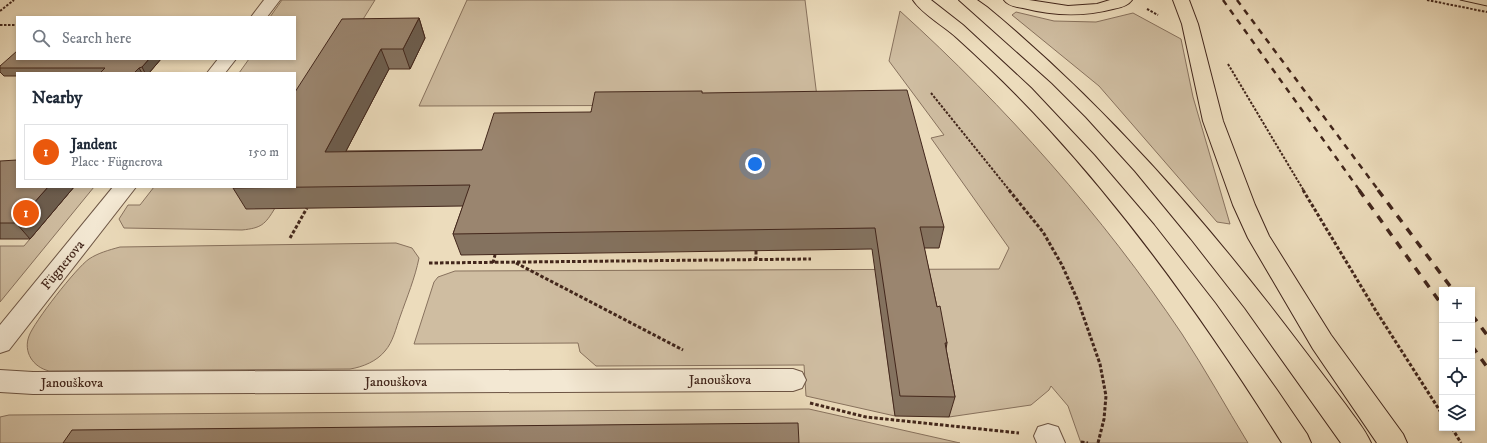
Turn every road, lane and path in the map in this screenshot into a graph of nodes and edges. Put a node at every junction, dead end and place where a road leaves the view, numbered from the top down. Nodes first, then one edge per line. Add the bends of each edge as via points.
1 (14, 0) edge
2 (272, 0) edge
3 (921, 0) edge
4 (967, 0) edge
5 (1012, 0) edge
6 (1124, 0) edge
7 (1181, 0) edge
8 (1427, 0) edge
9 (0, 11) edge
10 (1487, 12) edge
11 (260, 16) edge
12 (0, 25) edge
13 (16, 25) edge
14 (226, 60) edge
15 (1226, 61) dead end
16 (217, 72) edge
17 (931, 93) dead end
18 (124, 188) edge
19 (307, 208) dead end
20 (290, 238) dead end
21 (756, 251) dead end
22 (495, 255) dead end
23 (811, 259) dead end
24 (756, 260) junction
25 (493, 262) junction
26 (515, 262) junction
27 (428, 263) dead end
28 (0, 343) edge
29 (684, 351) dead end
30 (793, 380) joint
31 (0, 382) edge
32 (1439, 409) edge
33 (1454, 431) edge
34 (1049, 440) edge
35 (1098, 443) edge
36 (1297, 443) edge
37 (1357, 443) edge
38 (1393, 443) edge
39 (1462, 443) edge

1 - 9 path
2 - 11 street
3 - 36 highway via 986,55 1041,108 1086,159 1141,225 1202,305
4 - 37 highway via 1030,52 1084,102 1183,213 1250,298
5 - 6 highway via 1066,10 1103,8
7 - 38 highway via 1190,24 1213,121 1259,238 1322,342
8 - 10 path
12 - 13 path
14 - 16 street
15 - 32 path via 1376,311
17 - 35 path via 1043,232 1062,265 1078,301 1100,364 1106,396
18 - 28 street, Fügnerova
19 - 20 path
21 - 24 path
22 - 25 path
23 - 24 path
24 - 26 path
25 - 26 path
25 - 27 path
26 - 29 path
30 - 31 street, Janouškova
30 - 34 path via 798,400 866,417
33 - 39 path

